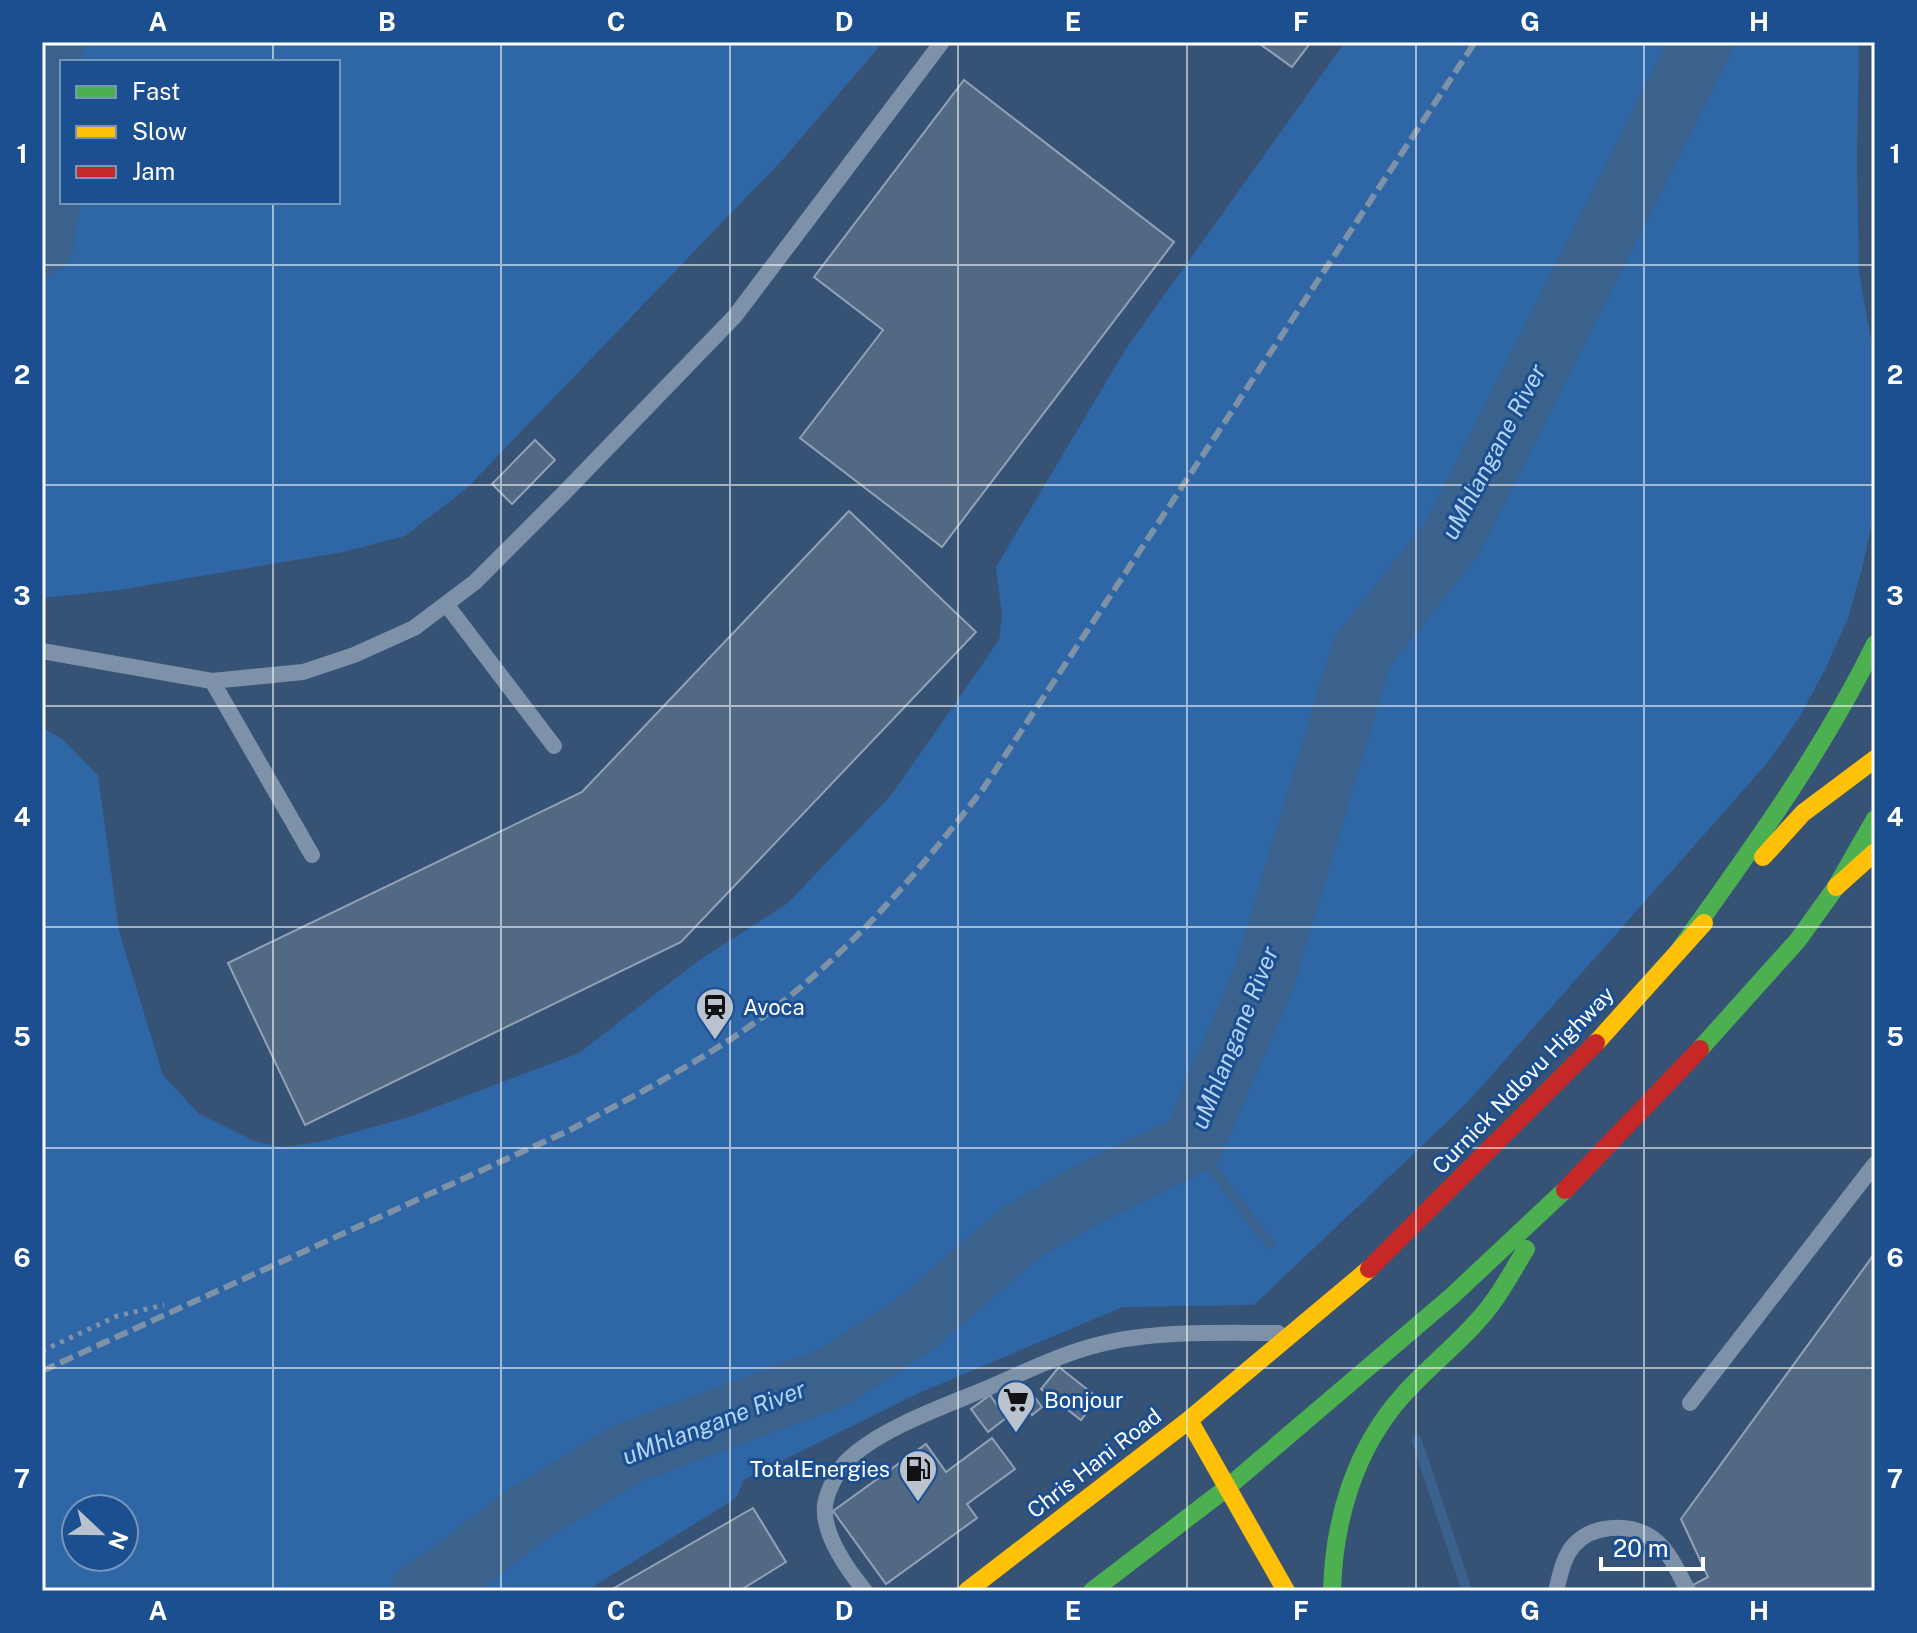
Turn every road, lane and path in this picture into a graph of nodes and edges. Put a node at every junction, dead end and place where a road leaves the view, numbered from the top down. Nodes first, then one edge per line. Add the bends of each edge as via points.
1 (942, 42) edge
2 (446, 604) junction
3 (1875, 644) edge
4 (42, 651) edge
5 (212, 681) junction
6 (554, 746) dead end
7 (1875, 759) edge
8 (1875, 819) edge
9 (1875, 852) edge
10 (312, 855) dead end
11 (1836, 887) junction
12 (1678, 952) junction
13 (1875, 1164) edge
14 (1559, 1197) junction
15 (164, 1305) dead end
16 (1292, 1333) junction
17 (42, 1351) edge
18 (1690, 1403) dead end
19 (1189, 1420) junction
20 (1228, 1487) junction
21 (865, 1591) edge
22 (967, 1591) edge
23 (1092, 1591) edge
24 (1286, 1591) edge
25 (1332, 1591) edge
26 (1556, 1591) edge
27 (1688, 1591) edge

1 - 2 lane via 735,316 475,582
2 - 5 lane via 414,628 303,672
2 - 6 lane
3 - 12 main road via 1822,745
4 - 5 lane
5 - 10 lane
7 - 12 main road, Curnick Ndlovu Highway via 1803,813
8 - 11 main road
9 - 11 main road
11 - 14 main road via 1787,952
12 - 16 main road, Curnick Ndlovu Highway via 1606,1033 1377,1262
13 - 18 lane
14 - 20 main road
14 - 25 main road via 1490,1306 1401,1397 1373,1435 1351,1479
15 - 17 path via 117,1316
16 - 19 main road, Curnick Ndlovu Highway
16 - 21 lane via 1221,1333 1097,1345 934,1411 868,1444 847,1460 836,1479 825,1502 824,1523
19 - 20 main road, Chris Hani Road
19 - 22 main road, Chris Hani Road
20 - 23 main road
20 - 24 main road, Chris Hani Road
26 - 27 lane via 1574,1545 1599,1530 1623,1527 1650,1536 1673,1560

